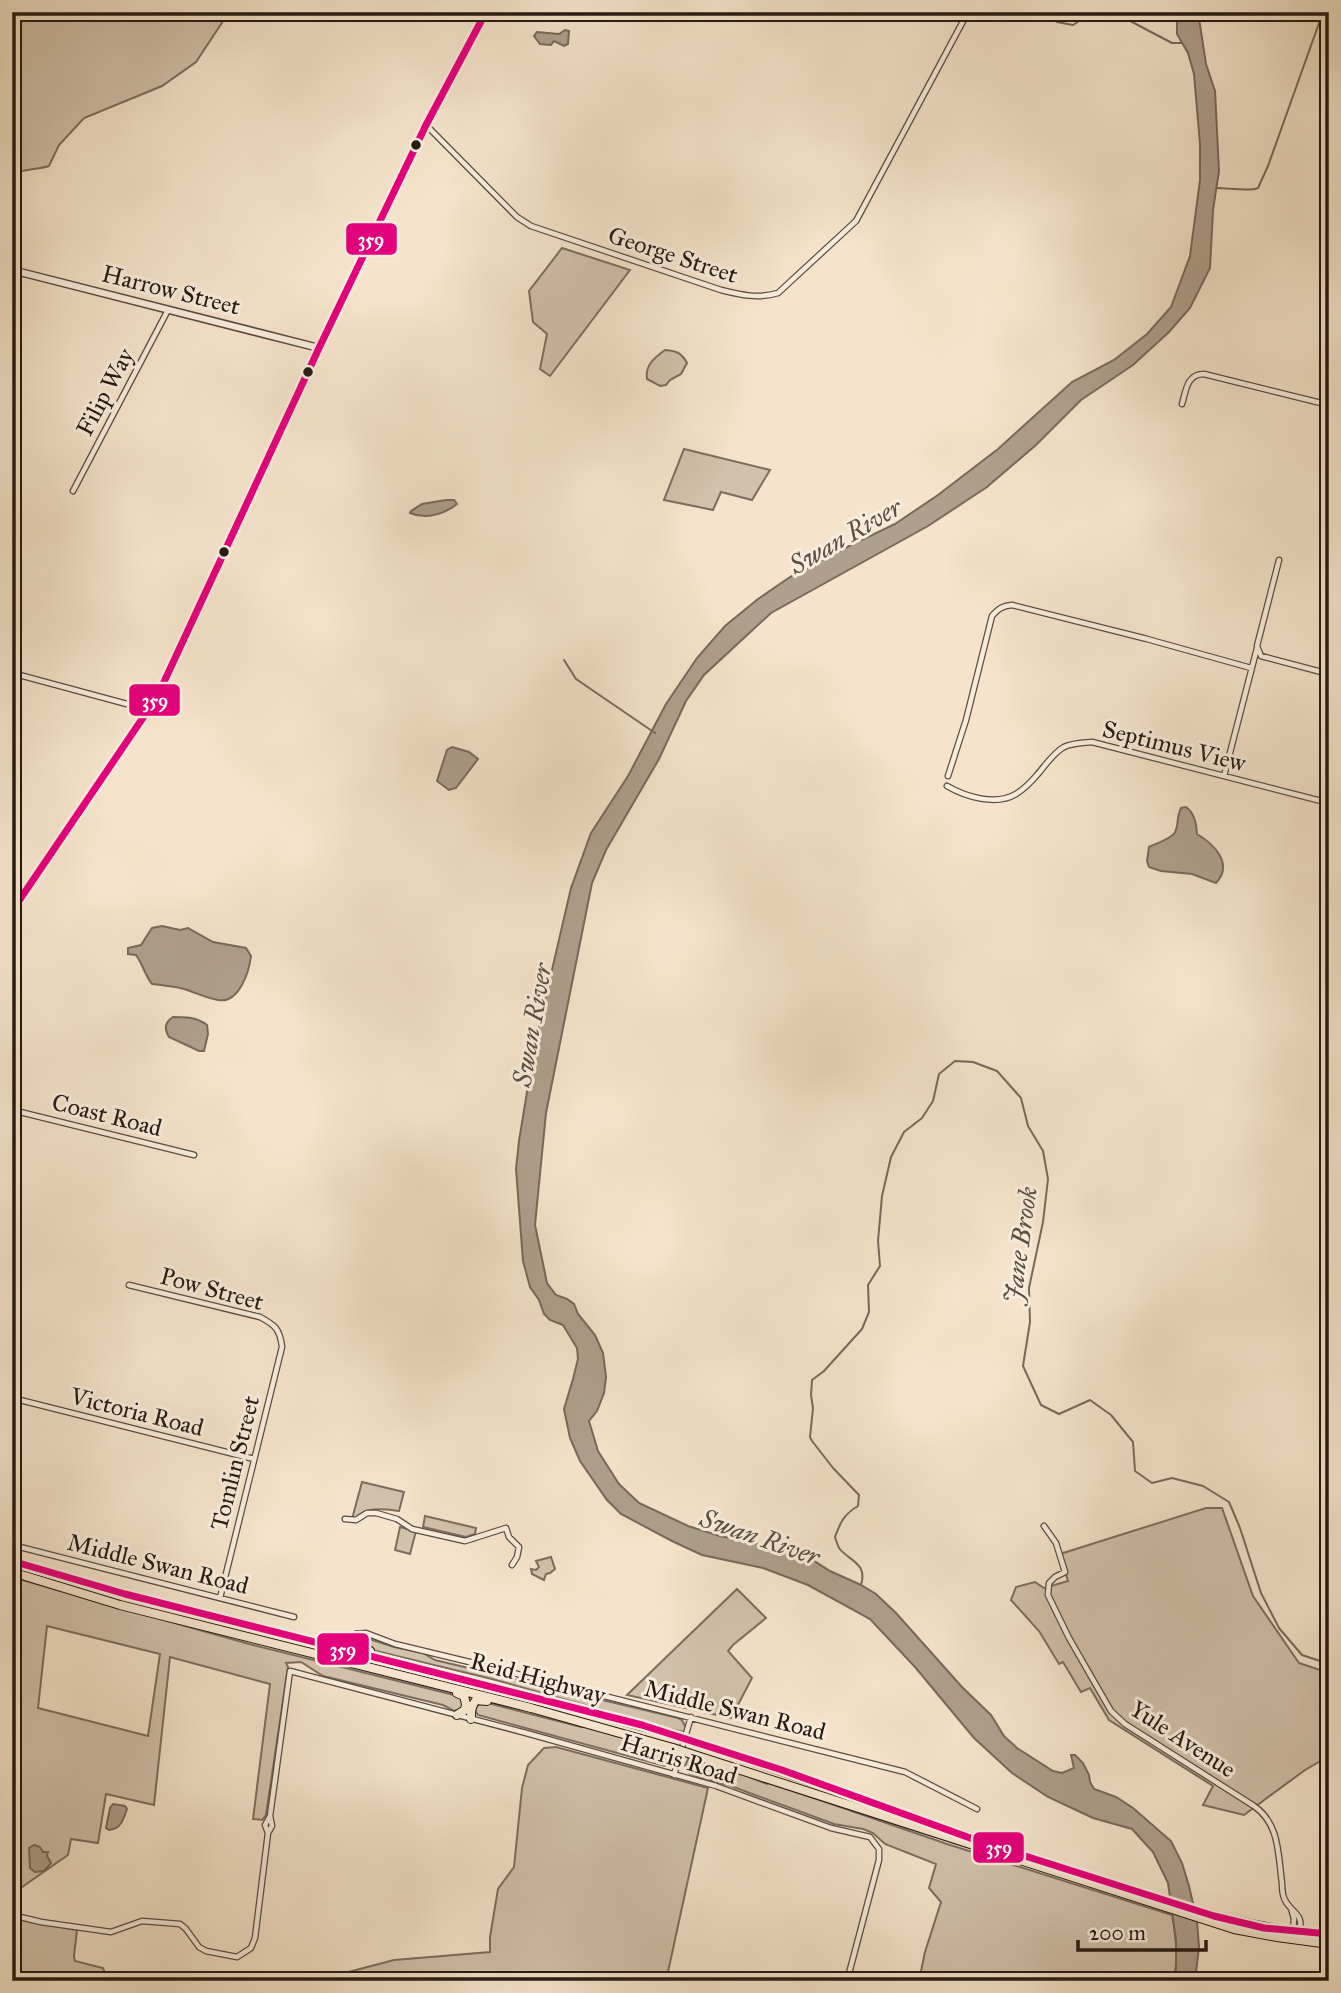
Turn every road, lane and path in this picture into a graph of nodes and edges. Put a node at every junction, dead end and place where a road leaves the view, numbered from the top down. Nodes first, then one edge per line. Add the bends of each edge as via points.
1 (486, 12) edge
2 (968, 12) edge
3 (426, 125) junction
4 (12, 270) edge
5 (168, 309) junction
6 (319, 348) junction
7 (1182, 404) dead end
8 (1329, 405) edge
9 (73, 491) dead end
10 (1279, 560) dead end
11 (1257, 646) junction
12 (1251, 668) junction
13 (12, 673) edge
14 (1329, 674) edge
15 (149, 710) junction
16 (948, 775) dead end
17 (1224, 776) junction
18 (947, 786) dead end
19 (1329, 803) edge
20 (12, 911) edge
21 (1329, 979) edge
22 (1327, 1000) edge
23 (12, 1110) edge
24 (194, 1155) dead end
25 (129, 1285) dead end
26 (281, 1335) joint
27 (12, 1398) edge
28 (254, 1459) junction
29 (345, 1520) dead end
30 (1044, 1525) dead end
31 (12, 1545) edge
32 (12, 1561) edge
33 (512, 1565) dead end
34 (12, 1572) edge
35 (220, 1598) junction
36 (294, 1617) dead end
37 (357, 1635) junction
38 (312, 1640) junction
39 (396, 1661) junction
40 (422, 1681) junction
41 (531, 1708) junction
42 (457, 1715) junction
43 (691, 1717) junction
44 (471, 1718) junction
45 (674, 1775) junction
46 (977, 1809) dead end
47 (1064, 1872) junction
48 (12, 1915) edge
49 (1329, 1934) edge
50 (1296, 1936) junction
51 (1329, 1944) edge
52 (847, 1981) edge

1 - 3 main road
2 - 3 street, George Street via 856,221 778,293 766,296 746,297 721,290 531,226
3 - 6 main road
4 - 5 street, Harrow Street
5 - 6 street, Harrow Street
5 - 9 street, Filip Way
6 - 15 main road
7 - 8 street via 1192,377 1204,374
10 - 11 street
11 - 12 street
11 - 14 street via 1261,656 1270,660
12 - 16 street via 1004,606 992,616
12 - 17 street
13 - 15 street
15 - 20 main road
17 - 18 street, Septimus View via 1091,742 1057,752 1028,785 1008,798 992,800
17 - 19 street, Septimus View
21 - 22 street
23 - 24 street, Coast Road
25 - 26 street, Pow Street via 260,1317
26 - 28 street, Tomlin Street via 282,1347
27 - 28 street, Victoria Road
28 - 35 street, Tomlin Street
29 - 33 street via 376,1513 412,1529 465,1541 506,1528 519,1547
30 - 50 street, Yule Avenue via 1056,1542 1065,1572 1050,1581 1048,1595 1106,1704 1125,1724 1264,1814 1275,1833 1284,1897
31 - 35 street, Middle Swan Road
32 - 38 main road, Reid Highway
34 - 40 main road, Reid Highway via 120,1605
35 - 36 street, Middle Swan Road
37 - 38 main road via 343,1645
37 - 39 main road via 366,1650
37 - 43 street, Middle Swan Road via 366,1633
38 - 39 main road, Reid Highway
39 - 47 main road, Reid Highway, bridge via 674,1735
40 - 41 main road, Reid Highway
40 - 42 main road via 464,1696 465,1710
41 - 44 main road via 477,1700
41 - 47 main road, Reid Highway, bridge via 673,1748
42 - 44 street, Harris Road
42 - 48 street, Harris Road via 290,1671 254,1944 237,1957 199,1947 180,1924 142,1921 111,1932
43 - 45 street
43 - 46 street, Middle Swan Road via 905,1772
44 - 45 street, Harris Road
45 - 52 street, Harris Road via 831,1828 863,1834 875,1842 879,1860
47 - 50 main road, Reid Highway via 1203,1916
49 - 50 main road, Reid Highway
50 - 51 main road, Reid Highway

